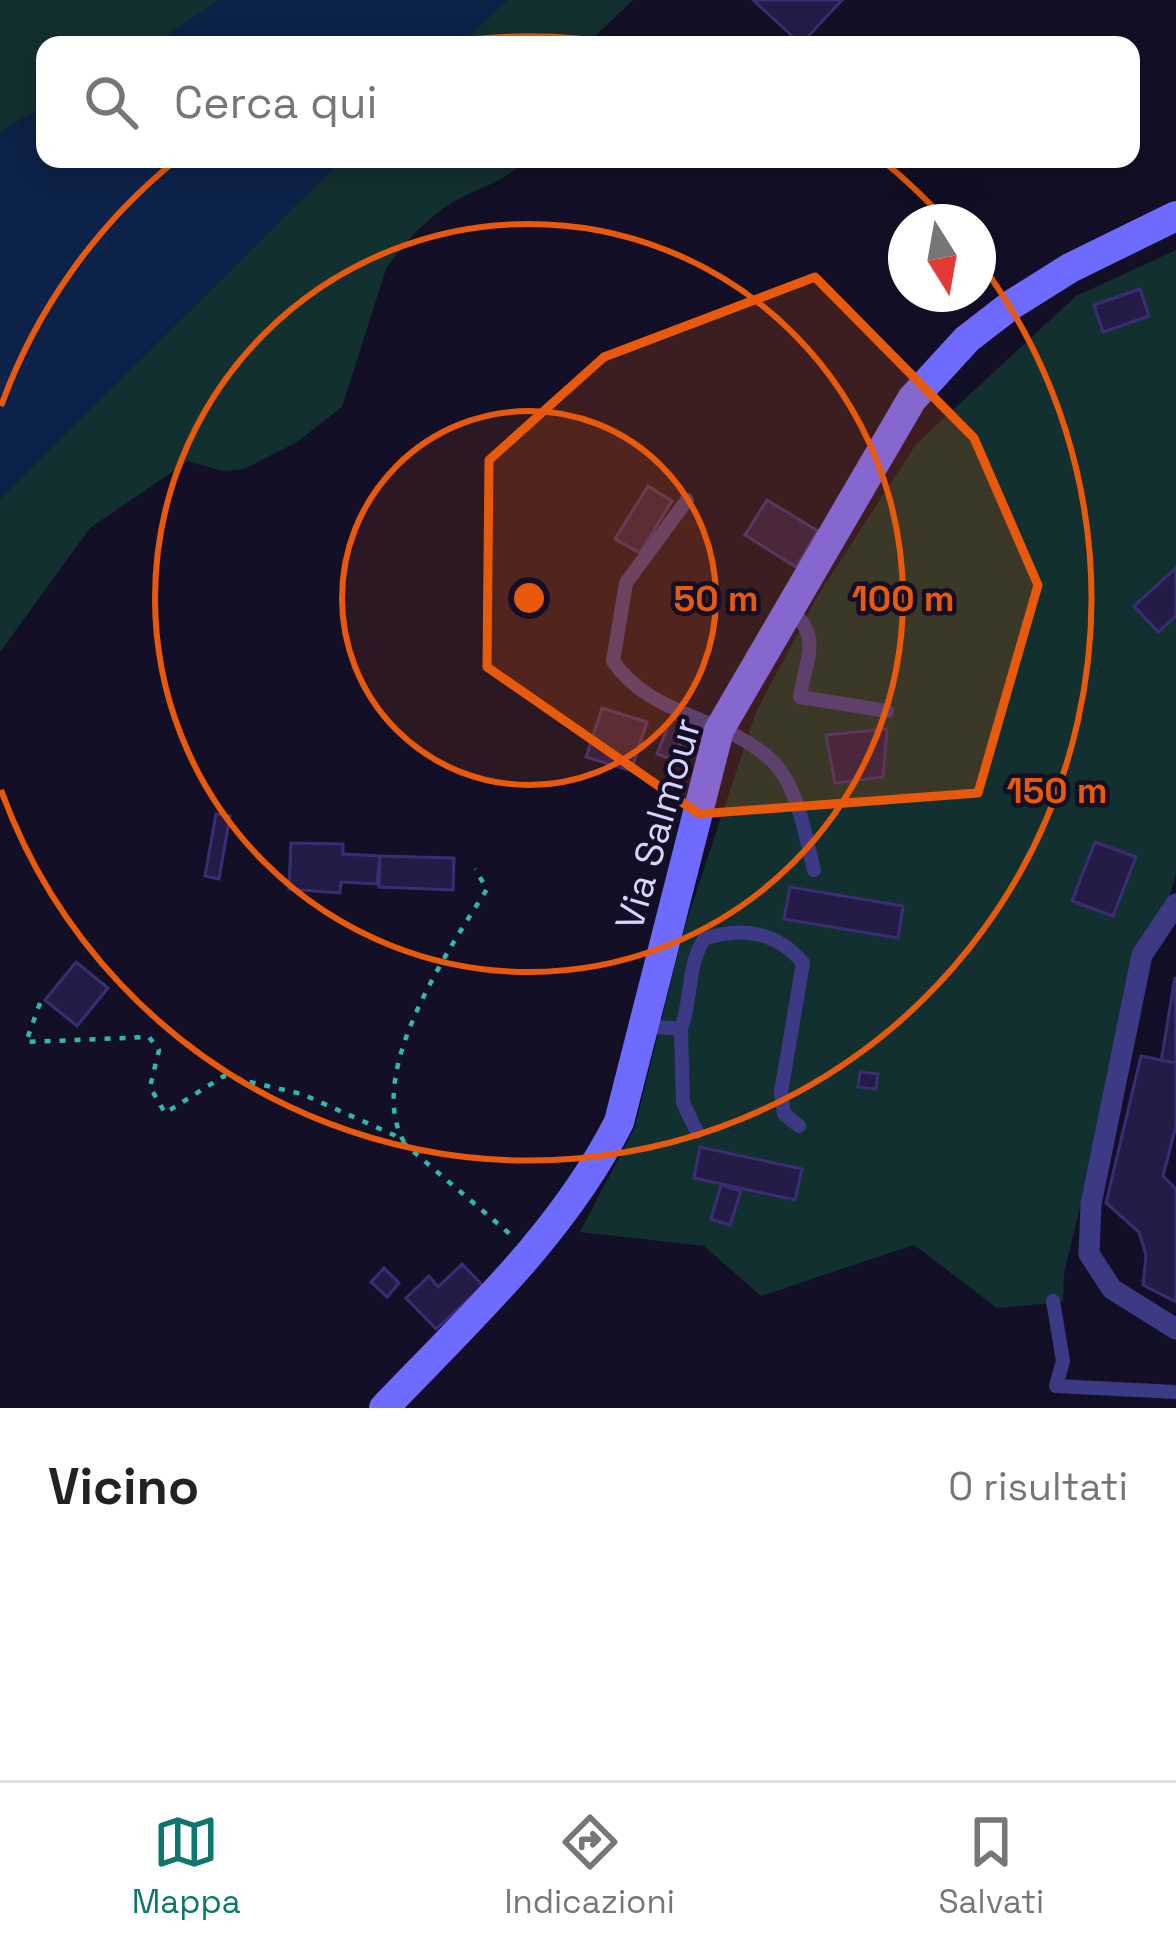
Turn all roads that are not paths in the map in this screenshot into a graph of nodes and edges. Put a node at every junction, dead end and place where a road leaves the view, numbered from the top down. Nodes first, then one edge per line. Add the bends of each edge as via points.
1 (1176, 216) edge
2 (687, 500) dead end
3 (791, 610) junction
4 (887, 711) dead end
5 (719, 730) junction
6 (814, 870) dead end
7 (1176, 904) edge
8 (1167, 930) edge
9 (645, 1026) junction
10 (681, 1029) junction
11 (799, 1126) dead end
12 (697, 1132) dead end
13 (1053, 1300) dead end
14 (1176, 1329) edge
15 (1176, 1392) edge
16 (384, 1408) edge

1 - 3 main road, Via Salmour via 1070,268 967,339 913,399
2 - 5 lane via 626,583 613,662 632,688
3 - 4 lane via 809,626 813,645 800,698
3 - 5 main road, Via Salmour
5 - 6 lane via 770,759 790,787
5 - 9 main road, Via Salmour
7 - 8 street
8 - 14 street via 1142,955 1091,1204 1089,1254 1112,1289
9 - 10 lane
9 - 16 main road, Via Salmour via 619,1122 590,1180
10 - 11 lane via 692,1000 693,956 704,939 752,933 787,942 803,963 781,1092 784,1114
10 - 12 lane via 683,1102
13 - 15 lane via 1063,1361 1056,1386

